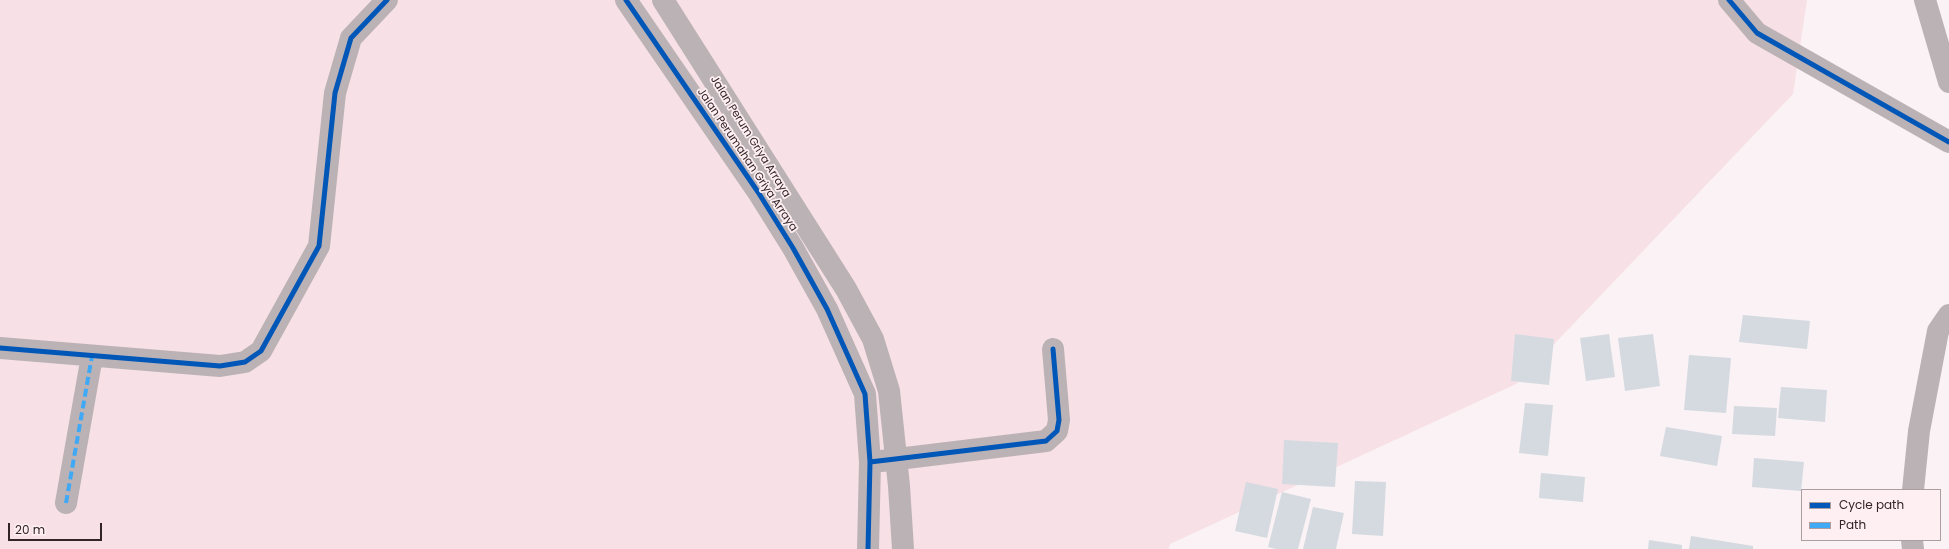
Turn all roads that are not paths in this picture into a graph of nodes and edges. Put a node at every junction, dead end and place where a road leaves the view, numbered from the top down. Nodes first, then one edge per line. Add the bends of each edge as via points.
1 (387, 0) edge
2 (626, 0) edge
3 (663, 0) edge
4 (1729, 0) edge
5 (1925, 0) edge
6 (1949, 82) edge
7 (1949, 142) edge
8 (1949, 315) edge
9 (0, 348) edge
10 (1053, 349) dead end
11 (92, 356) junction
12 (896, 459) junction
13 (870, 462) junction
14 (1913, 489) edge
15 (66, 503) dead end
16 (868, 549) edge
17 (902, 549) edge

1 - 11 street via 351,38 335,93 320,246 261,351 245,362 220,366
2 - 13 street, Jalan Perumahan Griya Arraya via 758,192 793,248 826,309 865,394
3 - 12 street, Jalan Perum Griya Arraya via 846,289 873,339 889,391
4 - 7 street via 1757,33
5 - 6 street
8 - 14 street via 1938,331 1919,431
9 - 11 street
10 - 12 street via 1059,420 1057,431 1046,441
11 - 15 street
12 - 13 street
12 - 17 street, Jalan Perum Griya Arraya
13 - 16 street, Jalan Perumahan Griya Arraya

